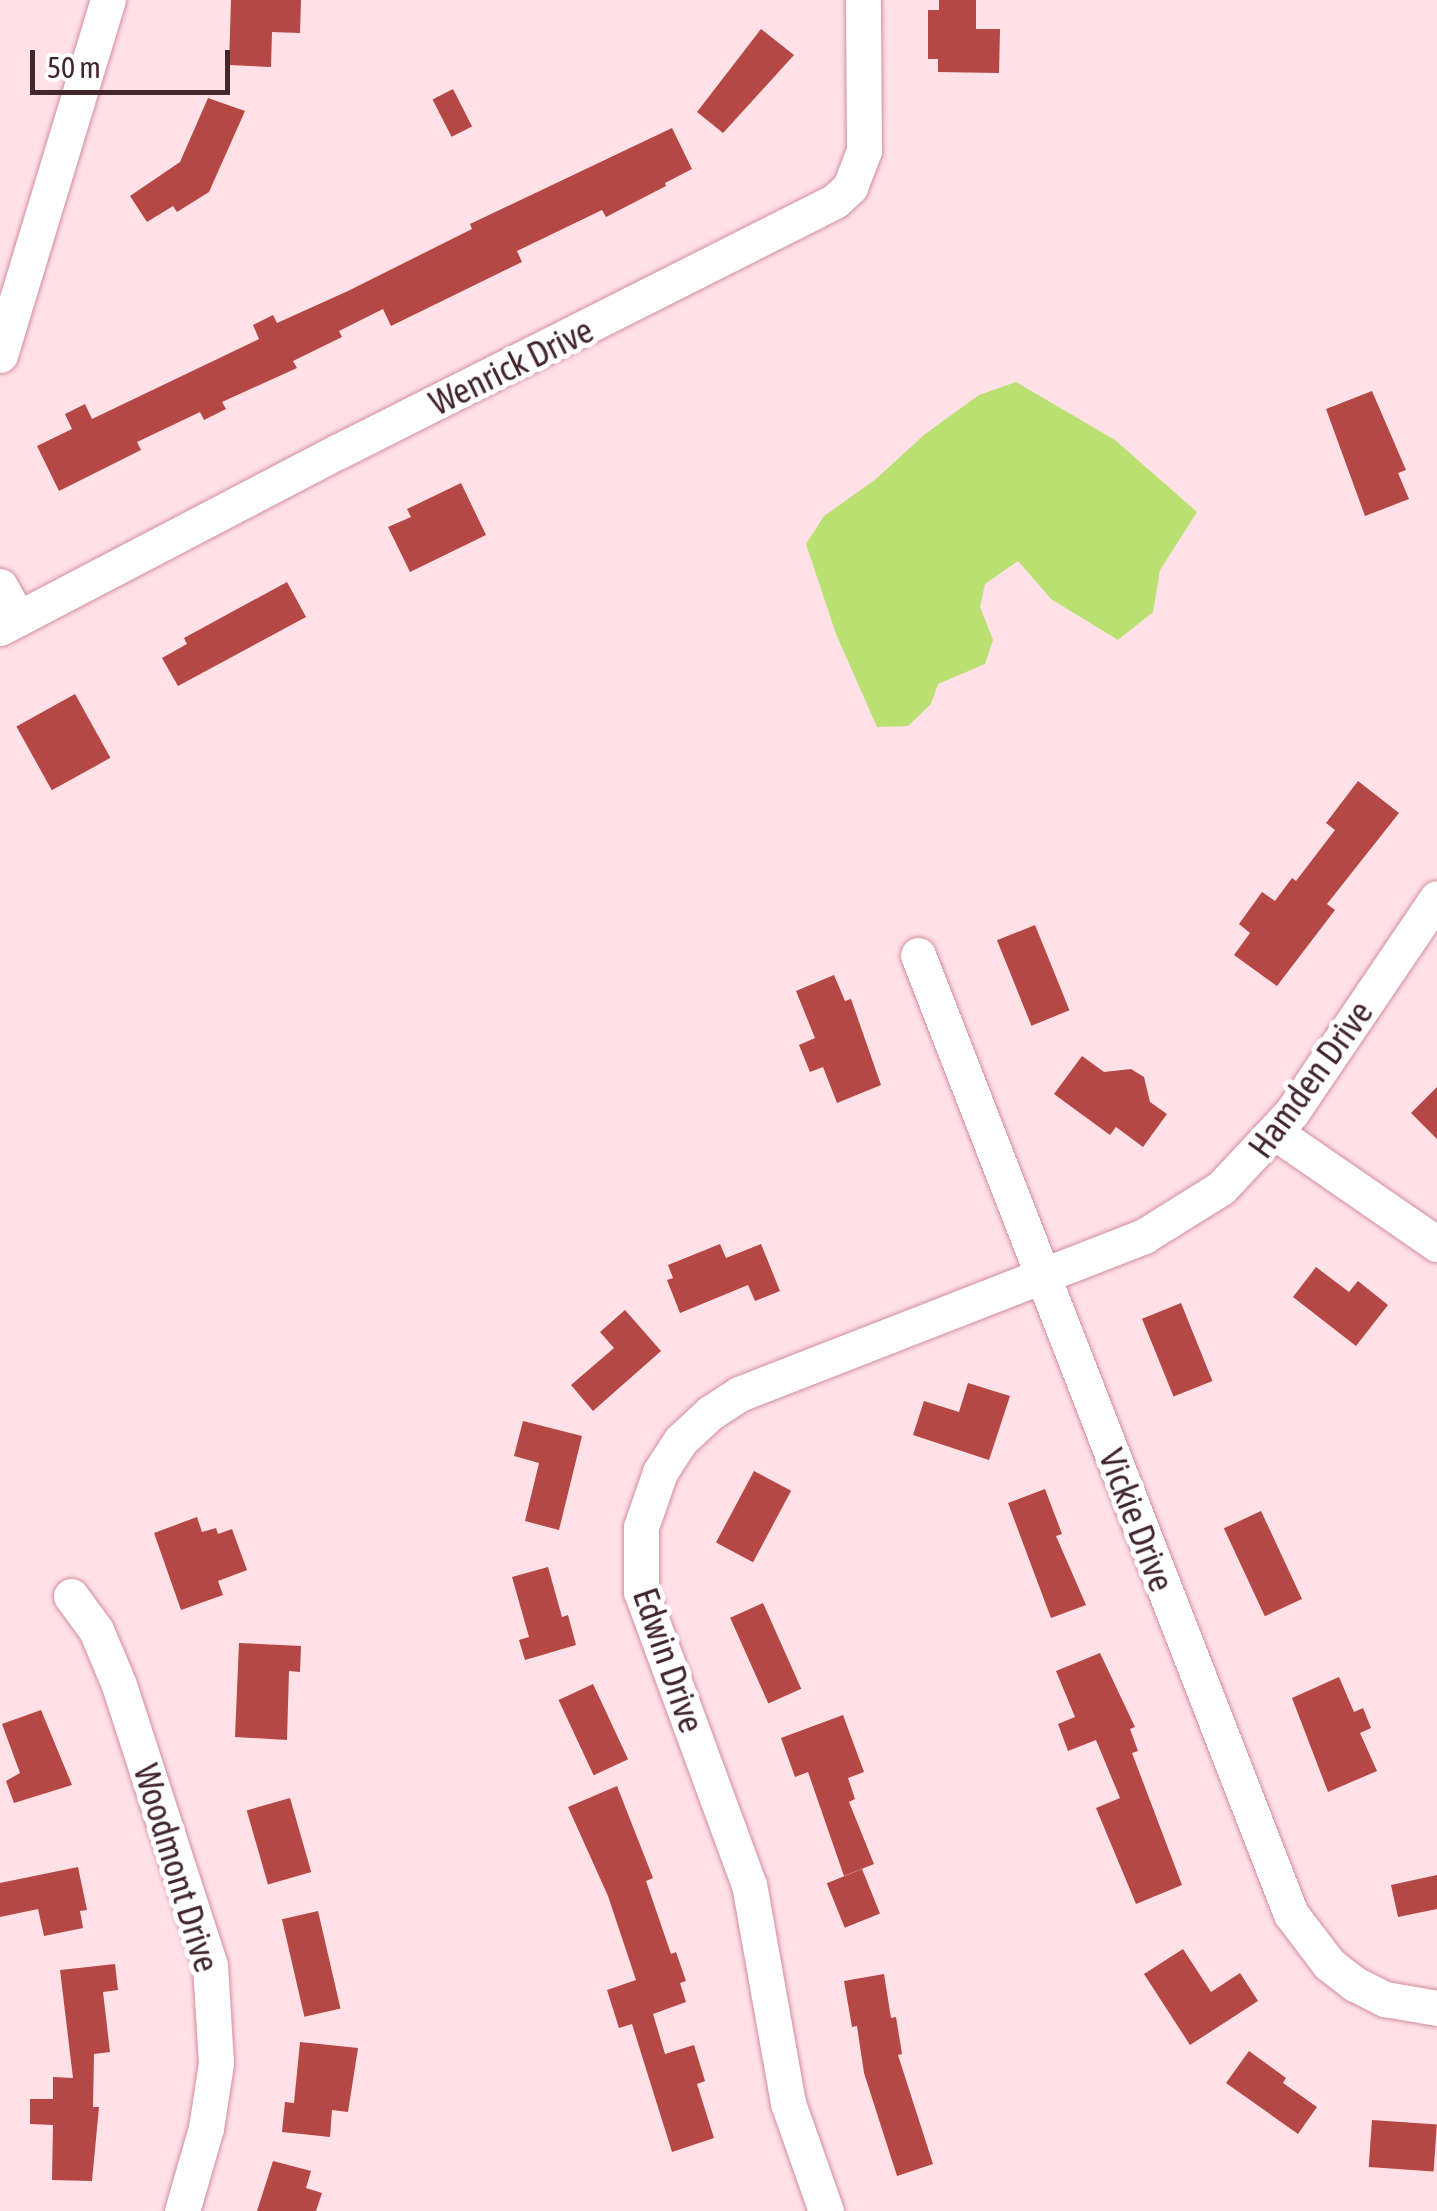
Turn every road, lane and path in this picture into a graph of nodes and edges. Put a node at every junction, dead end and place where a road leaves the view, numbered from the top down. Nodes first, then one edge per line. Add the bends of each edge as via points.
1 (108, 0) edge
2 (863, 0) edge
3 (0, 355) edge
4 (0, 586) edge
5 (9, 623) edge
6 (1437, 898) edge
7 (918, 955) dead end
8 (1276, 1132) junction
9 (1437, 1244) edge
10 (1042, 1276) junction
11 (71, 1596) dead end
12 (1437, 2008) edge
13 (182, 2211) edge
14 (826, 2211) edge

1 - 3 street
2 - 5 street, Wenrick Drive via 864,151 850,187 836,201
4 - 5 street
6 - 8 street, Hamden Drive
7 - 10 street, Vickie Drive
8 - 9 street
8 - 10 street, Hamden Drive via 1241,1171 1184,1215
10 - 12 street, Vickie Drive via 1291,1914 1329,1964 1356,1984 1385,1999
10 - 14 street, Edwin Drive via 739,1394 682,1440 660,1472 641,1528 638,1570 646,1611 749,1885 788,2103
11 - 13 street, Woodmont Drive via 96,1630 119,1685 210,1965 216,2063

